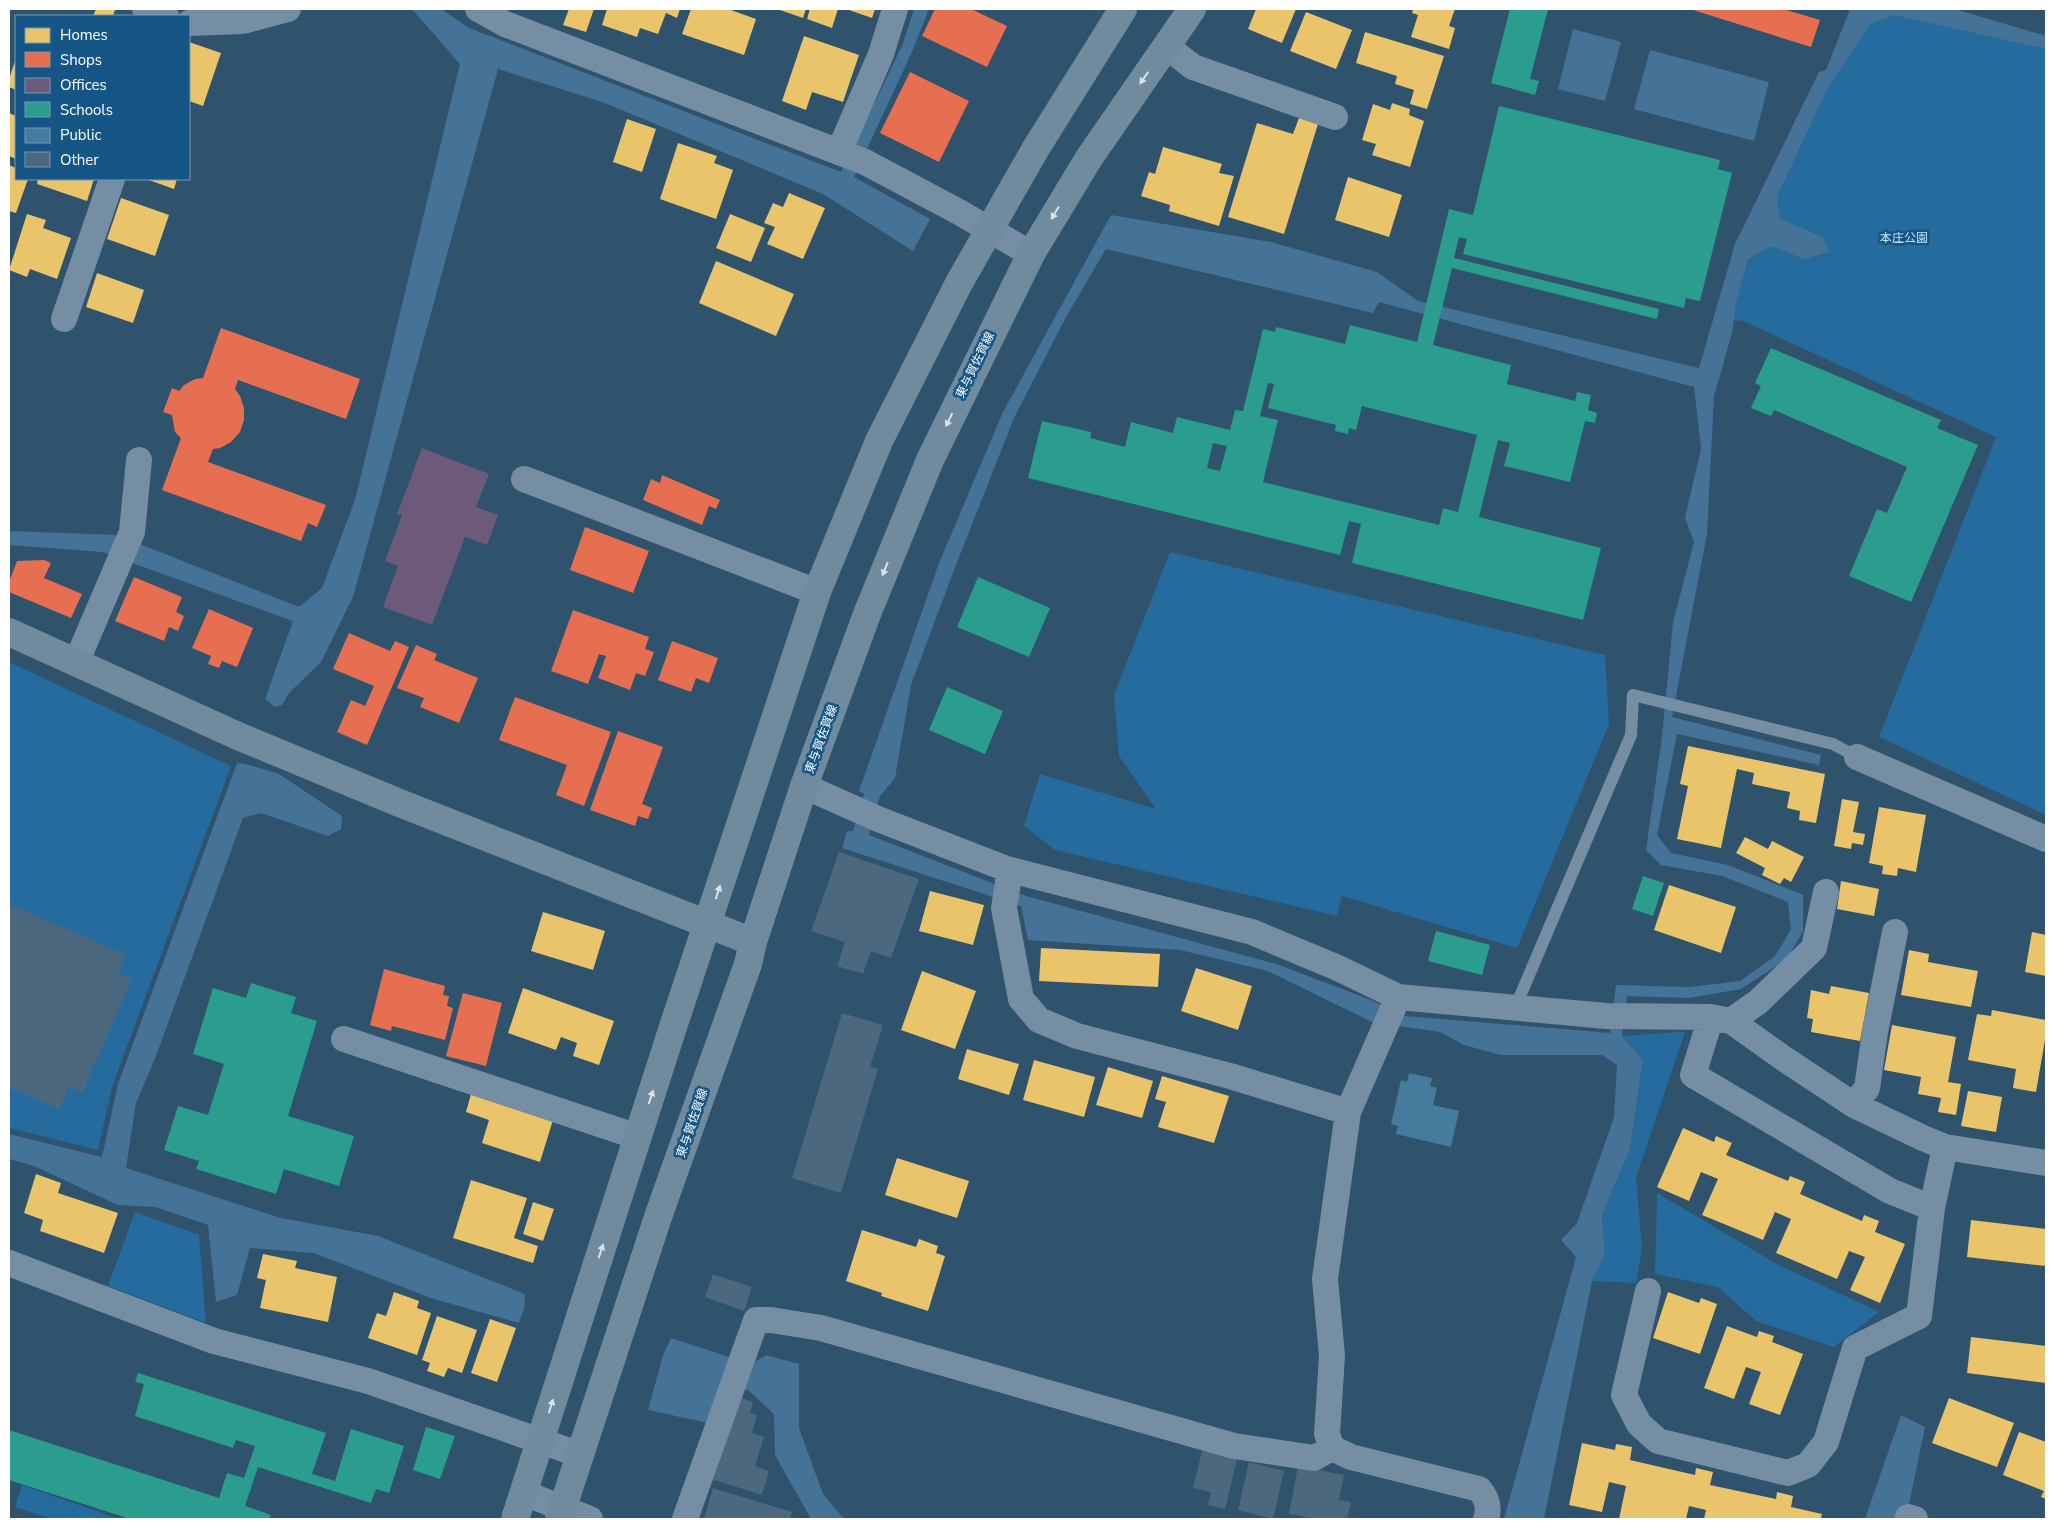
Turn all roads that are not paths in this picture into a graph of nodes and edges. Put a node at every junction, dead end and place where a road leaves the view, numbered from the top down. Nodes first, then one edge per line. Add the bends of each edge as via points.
1 (145, 9) edge
2 (288, 9) edge
3 (478, 9) edge
4 (896, 9) edge
5 (1124, 9) edge
6 (1192, 9) edge
7 (163, 15) edge
8 (190, 23) edge
9 (1166, 46) junction
10 (1334, 117) dead end
11 (839, 152) junction
12 (112, 180) edge
13 (990, 230) junction
14 (1031, 254) junction
15 (64, 319) dead end
16 (139, 460) dead end
17 (524, 479) dead end
18 (817, 592) junction
19 (9, 632) edge
20 (76, 663) junction
21 (1857, 757) joint
22 (804, 786) junction
23 (2046, 839) edge
24 (1008, 876) junction
25 (1826, 892) dead end
26 (707, 924) junction
27 (1896, 932) dead end
28 (753, 942) junction
29 (1515, 1008) junction
30 (1391, 1010) junction
31 (1721, 1019) junction
32 (344, 1039) dead end
33 (1854, 1105) junction
34 (1348, 1112) junction
35 (638, 1136) junction
36 (1945, 1147) junction
37 (2046, 1159) edge
38 (1932, 1208) junction
39 (9, 1263) edge
40 (1648, 1291) dead end
41 (541, 1440) junction
42 (1332, 1448) junction
43 (581, 1455) junction
44 (524, 1493) junction
45 (561, 1514) edge
46 (515, 1519) edge
47 (590, 1519) edge
48 (685, 1519) edge
49 (1486, 1519) edge

1 - 7 street
2 - 8 street via 243,21
3 - 11 street via 505,24
4 - 11 street via 881,54
5 - 13 main road via 1036,148
6 - 9 main road, 東与賀佐賀線
9 - 10 street via 1193,67
9 -> 14 main road, 東与賀佐賀線 via 1089,158
11 - 13 street via 865,162
12 - 15 street
13 - 14 street
13 - 18 main road via 959,282 879,441
14 -> 22 main road, 東与賀佐賀線 via 930,460 867,614
16 - 20 street via 132,532
17 - 18 street
26 -> 18 main road
19 - 20 main road
20 - 26 main road via 238,736 397,802
21 - 23 street
21 - 29 lane via 1833,744 1633,695 1631,735
22 - 24 street
22 - 28 main road, 東与賀佐賀線
24 - 30 street via 1252,932 1338,968
24 - 34 street via 1004,908 1022,999 1038,1020 1077,1036 1230,1076
25 - 31 street via 1814,948 1758,1002
26 - 28 main road
35 -> 26 main road
27 - 33 street via 1867,1088
28 - 43 main road, 東与賀佐賀線 via 658,1217
29 - 30 street
29 - 31 street via 1606,1016
30 - 34 street
31 - 33 street
31 - 38 street via 1693,1075 1890,1192
32 - 35 street
33 - 36 street
34 - 42 street via 1324,1279 1332,1356 1327,1434
41 -> 35 main road
36 - 37 street
36 - 38 street
38 - 40 street via 1919,1316 1855,1348 1826,1442 1808,1465 1788,1473 1658,1441 1639,1424 1624,1395
39 - 41 street via 214,1340 368,1381
41 - 43 street
41 - 44 main road
42 - 48 street via 1314,1458 1234,1446 821,1328 756,1320
42 - 49 street via 1351,1457 1479,1489 1487,1498
43 - 45 main road, 東与賀佐賀線
44 - 45 street
44 - 46 main road
45 - 47 street

